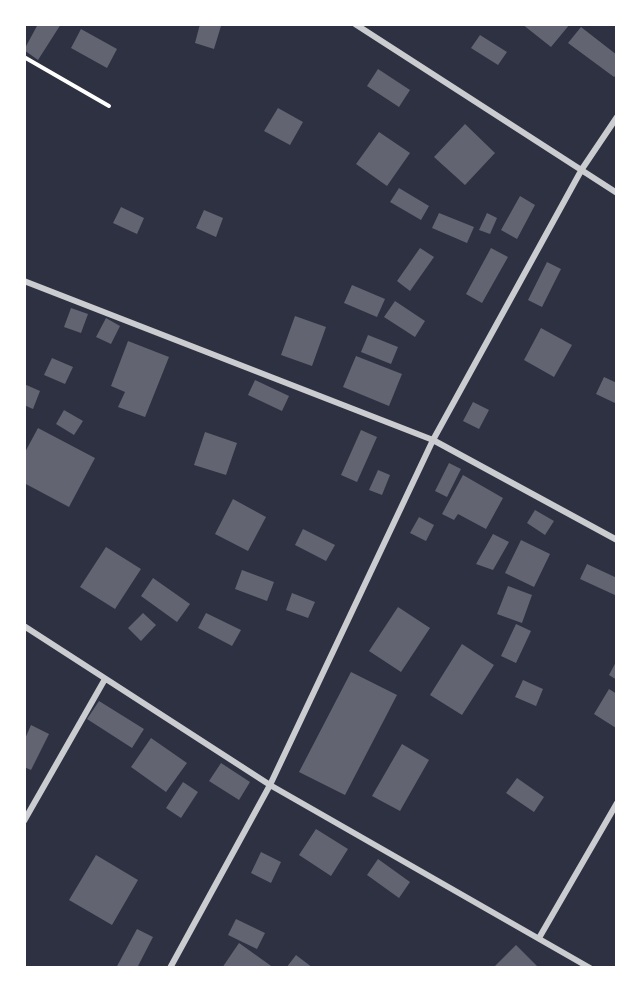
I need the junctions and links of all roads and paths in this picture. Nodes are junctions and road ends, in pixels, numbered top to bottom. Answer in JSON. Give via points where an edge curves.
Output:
{"nodes":[{"id":1,"x":355,"y":24,"type":"edge"},
{"id":2,"x":24,"y":57,"type":"edge"},
{"id":3,"x":109,"y":106,"type":"dead end"},
{"id":4,"x":617,"y":117,"type":"edge"},
{"id":5,"x":582,"y":169,"type":"junction"},
{"id":6,"x":617,"y":193,"type":"edge"},
{"id":7,"x":24,"y":280,"type":"edge"},
{"id":8,"x":433,"y":440,"type":"junction"},
{"id":9,"x":617,"y":540,"type":"edge"},
{"id":10,"x":24,"y":626,"type":"edge"},
{"id":11,"x":105,"y":679,"type":"junction"},
{"id":12,"x":270,"y":785,"type":"junction"},
{"id":13,"x":617,"y":803,"type":"edge"},
{"id":14,"x":24,"y":821,"type":"edge"},
{"id":15,"x":539,"y":938,"type":"junction"},
{"id":16,"x":170,"y":968,"type":"edge"},
{"id":17,"x":590,"y":968,"type":"edge"}],
"edges":[{"from":1,"to":5,"type":"street"},
{"from":2,"to":3,"type":"path"},
{"from":4,"to":5,"type":"street"},
{"from":5,"to":6,"type":"street"},
{"from":5,"to":8,"type":"street"},
{"from":7,"to":8,"type":"street"},
{"from":8,"to":9,"type":"street"},
{"from":8,"to":12,"type":"street"},
{"from":10,"to":11,"type":"street"},
{"from":11,"to":12,"type":"street"},
{"from":11,"to":14,"type":"street"},
{"from":12,"to":15,"type":"street"},
{"from":12,"to":16,"type":"street"},
{"from":13,"to":15,"type":"street"},
{"from":15,"to":17,"type":"street"}]}
